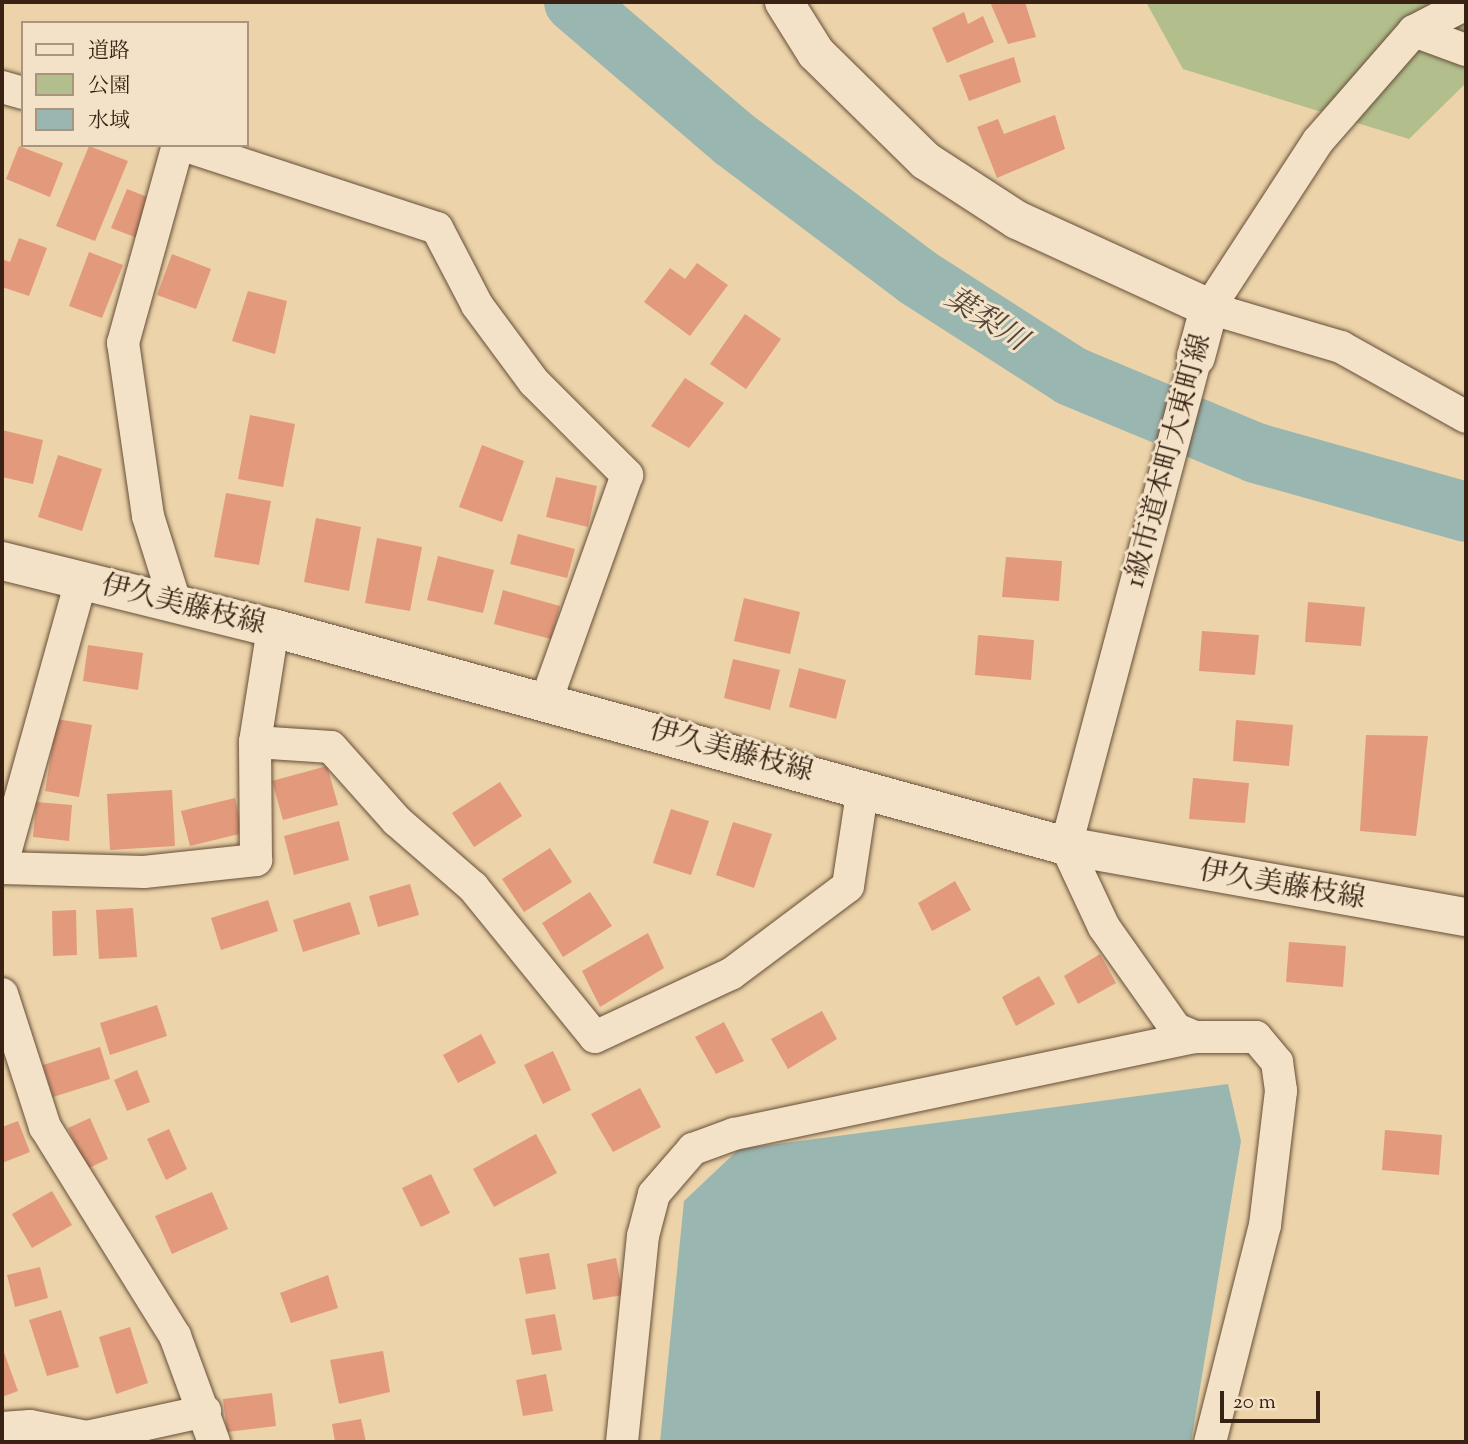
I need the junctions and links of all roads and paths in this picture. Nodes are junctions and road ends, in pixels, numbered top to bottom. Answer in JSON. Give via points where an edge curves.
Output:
{"nodes":[{"id":1,"x":784,"y":2,"type":"edge"},
{"id":2,"x":1466,"y":4,"type":"edge"},
{"id":3,"x":1414,"y":31,"type":"junction"},
{"id":4,"x":1466,"y":50,"type":"edge"},
{"id":5,"x":2,"y":87,"type":"edge"},
{"id":6,"x":21,"y":92,"type":"edge"},
{"id":7,"x":179,"y":147,"type":"edge"},
{"id":8,"x":186,"y":147,"type":"edge"},
{"id":9,"x":1209,"y":308,"type":"junction"},
{"id":10,"x":1196,"y":357,"type":"joint"},
{"id":11,"x":1466,"y":417,"type":"edge"},
{"id":12,"x":2,"y":561,"type":"edge"},
{"id":13,"x":81,"y":581,"type":"junction"},
{"id":14,"x":176,"y":605,"type":"junction"},
{"id":15,"x":273,"y":628,"type":"junction"},
{"id":16,"x":546,"y":702,"type":"junction"},
{"id":17,"x":255,"y":742,"type":"junction"},
{"id":18,"x":863,"y":787,"type":"junction"},
{"id":19,"x":1066,"y":846,"type":"junction"},
{"id":20,"x":2,"y":866,"type":"edge"},
{"id":21,"x":1466,"y":918,"type":"edge"},
{"id":22,"x":2,"y":994,"type":"edge"},
{"id":23,"x":1195,"y":1037,"type":"junction"},
{"id":24,"x":205,"y":1411,"type":"junction"},
{"id":25,"x":2,"y":1428,"type":"edge"},
{"id":26,"x":214,"y":1442,"type":"edge"},
{"id":27,"x":622,"y":1442,"type":"edge"},
{"id":28,"x":1210,"y":1442,"type":"edge"}],
"edges":[{"from":1,"to":9,"type":"main road","name":"1級市道本町大東町線","via":[[816,53],[926,161],[1017,220],[1137,280]]},
{"from":2,"to":3,"type":"street"},
{"from":3,"to":4,"type":"street"},
{"from":3,"to":9,"type":"street","via":[[1318,141]]},
{"from":5,"to":6,"type":"street"},
{"from":7,"to":14,"type":"street","via":[[123,343],[148,516]]},
{"from":8,"to":16,"type":"street","via":[[437,228],[477,305],[534,382],[627,475]]},
{"from":9,"to":10,"type":"main road","name":"1級市道本町大東町線"},
{"from":9,"to":11,"type":"street","via":[[1341,347]]},
{"from":10,"to":19,"type":"street","name":"1級市道本町大東町線"},
{"from":12,"to":13,"type":"main road","name":"伊久美藤枝線"},
{"from":13,"to":14,"type":"main road","name":"伊久美藤枝線"},
{"from":13,"to":20,"type":"street"},
{"from":14,"to":15,"type":"main road","name":"伊久美藤枝線"},
{"from":15,"to":16,"type":"main road","name":"伊久美藤枝線"},
{"from":15,"to":17,"type":"street"},
{"from":16,"to":18,"type":"main road","name":"伊久美藤枝線"},
{"from":17,"to":18,"type":"street","via":[[331,747],[397,821],[473,887],[596,1037],[732,974],[848,886]]},
{"from":17,"to":20,"type":"street","via":[[256,860],[144,872]]},
{"from":18,"to":19,"type":"main road","name":"伊久美藤枝線"},
{"from":19,"to":21,"type":"main road","name":"伊久美藤枝線"},
{"from":19,"to":23,"type":"street","via":[[1104,927],[1177,1029]]},
{"from":22,"to":24,"type":"street","via":[[45,1127],[175,1336]]},
{"from":23,"to":27,"type":"street","via":[[734,1134],[693,1149],[654,1194],[643,1236]]},
{"from":23,"to":28,"type":"street","via":[[1256,1037],[1277,1062],[1281,1091],[1265,1225]]},
{"from":24,"to":25,"type":"street","via":[[87,1437],[30,1426]]},
{"from":24,"to":26,"type":"street"}]}
